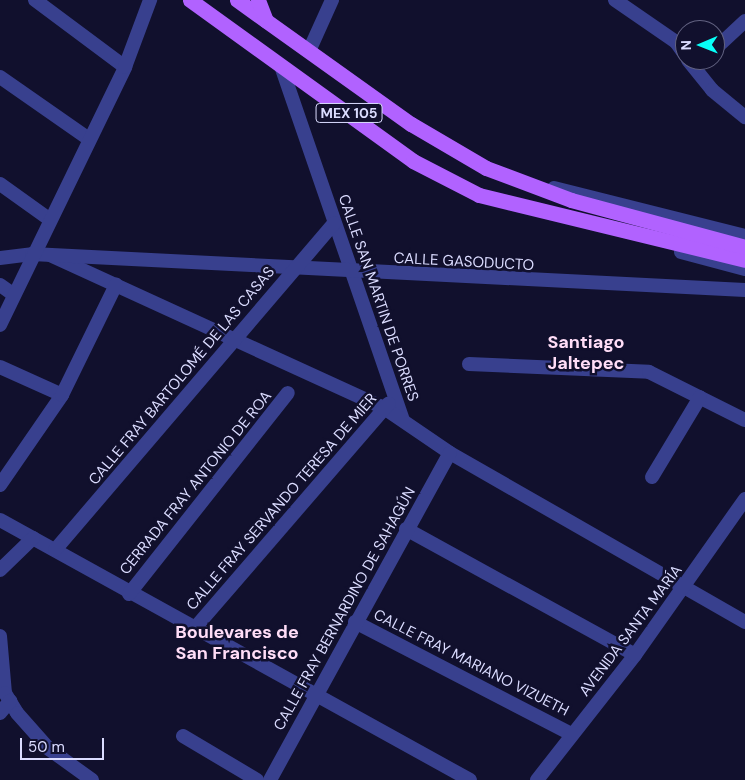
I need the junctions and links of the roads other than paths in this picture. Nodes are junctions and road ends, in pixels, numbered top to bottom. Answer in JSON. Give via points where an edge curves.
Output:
{"nodes":[{"id":1,"x":35,"y":0,"type":"edge"},
{"id":2,"x":150,"y":0,"type":"edge"},
{"id":3,"x":190,"y":0,"type":"edge"},
{"id":4,"x":238,"y":0,"type":"edge"},
{"id":5,"x":258,"y":0,"type":"edge"},
{"id":6,"x":332,"y":0,"type":"edge"},
{"id":7,"x":615,"y":0,"type":"edge"},
{"id":8,"x":745,"y":21,"type":"edge"},
{"id":9,"x":266,"y":22,"type":"junction"},
{"id":10,"x":725,"y":40,"type":"edge"},
{"id":11,"x":675,"y":41,"type":"edge"},
{"id":12,"x":309,"y":51,"type":"junction"},
{"id":13,"x":281,"y":66,"type":"junction"},
{"id":14,"x":124,"y":67,"type":"junction"},
{"id":15,"x":701,"y":70,"type":"edge"},
{"id":16,"x":0,"y":77,"type":"edge"},
{"id":17,"x":745,"y":118,"type":"edge"},
{"id":18,"x":89,"y":139,"type":"junction"},
{"id":19,"x":524,"y":180,"type":"junction"},
{"id":20,"x":0,"y":184,"type":"edge"},
{"id":21,"x":516,"y":208,"type":"junction"},
{"id":22,"x":49,"y":219,"type":"junction"},
{"id":23,"x":616,"y":219,"type":"junction"},
{"id":24,"x":334,"y":223,"type":"junction"},
{"id":25,"x":745,"y":236,"type":"edge"},
{"id":26,"x":745,"y":247,"type":"edge"},
{"id":27,"x":32,"y":254,"type":"junction"},
{"id":28,"x":52,"y":256,"type":"junction"},
{"id":29,"x":0,"y":258,"type":"edge"},
{"id":30,"x":745,"y":260,"type":"edge"},
{"id":31,"x":294,"y":267,"type":"junction"},
{"id":32,"x":745,"y":269,"type":"edge"},
{"id":33,"x":352,"y":272,"type":"junction"},
{"id":34,"x":0,"y":285,"type":"edge"},
{"id":35,"x":116,"y":285,"type":"junction"},
{"id":36,"x":745,"y":290,"type":"edge"},
{"id":37,"x":13,"y":294,"type":"junction"},
{"id":38,"x":0,"y":325,"type":"edge"},
{"id":39,"x":238,"y":338,"type":"junction"},
{"id":40,"x":469,"y":364,"type":"dead end"},
{"id":41,"x":0,"y":367,"type":"edge"},
{"id":42,"x":288,"y":393,"type":"dead end"},
{"id":43,"x":62,"y":395,"type":"junction"},
{"id":44,"x":395,"y":397,"type":"junction"},
{"id":45,"x":700,"y":397,"type":"junction"},
{"id":46,"x":384,"y":408,"type":"junction"},
{"id":47,"x":403,"y":420,"type":"junction"},
{"id":48,"x":745,"y":420,"type":"edge"},
{"id":49,"x":450,"y":453,"type":"junction"},
{"id":50,"x":652,"y":477,"type":"dead end"},
{"id":51,"x":0,"y":485,"type":"edge"},
{"id":52,"x":745,"y":498,"type":"edge"},
{"id":53,"x":0,"y":520,"type":"edge"},
{"id":54,"x":406,"y":529,"type":"junction"},
{"id":55,"x":33,"y":538,"type":"junction"},
{"id":56,"x":55,"y":550,"type":"junction"},
{"id":57,"x":0,"y":570,"type":"edge"},
{"id":58,"x":686,"y":586,"type":"junction"},
{"id":59,"x":128,"y":594,"type":"junction"},
{"id":60,"x":355,"y":622,"type":"junction"},
{"id":61,"x":745,"y":622,"type":"edge"},
{"id":62,"x":194,"y":629,"type":"junction"},
{"id":63,"x":0,"y":636,"type":"edge"},
{"id":64,"x":635,"y":656,"type":"junction"},
{"id":65,"x":5,"y":695,"type":"edge"},
{"id":66,"x":315,"y":698,"type":"junction"},
{"id":67,"x":0,"y":713,"type":"edge"},
{"id":68,"x":571,"y":734,"type":"junction"},
{"id":69,"x":183,"y":736,"type":"dead end"},
{"id":70,"x":92,"y":780,"type":"edge"},
{"id":71,"x":257,"y":780,"type":"edge"},
{"id":72,"x":270,"y":780,"type":"edge"},
{"id":73,"x":470,"y":780,"type":"edge"},
{"id":74,"x":537,"y":780,"type":"edge"}],
"edges":[{"from":1,"to":14,"type":"street"},
{"from":2,"to":14,"type":"street"},
{"from":3,"to":13,"type":"main road","number":"MEX 105"},
{"from":4,"to":9,"type":"main road","number":"MEX 105"},
{"from":5,"to":9,"type":"main road"},
{"from":6,"to":12,"type":"street"},
{"from":7,"to":11,"type":"street"},
{"from":8,"to":10,"type":"street"},
{"from":9,"to":12,"type":"main road","number":"MEX 105"},
{"from":12,"to":19,"type":"main road","number":"MEX 105","via":[[452,150]]},
{"from":13,"to":21,"type":"main road","number":"MEX 105","via":[[413,161],[479,195]]},
{"from":13,"to":24,"type":"street","name":"CALLE SAN MARTIN DE PORRES"},
{"from":14,"to":18,"type":"street"},
{"from":15,"to":17,"type":"street"},
{"from":16,"to":18,"type":"street"},
{"from":18,"to":22,"type":"street"},
{"from":19,"to":23,"type":"main road"},
{"from":19,"to":25,"type":"street","number":"MEX 105"},
{"from":20,"to":22,"type":"street"},
{"from":21,"to":23,"type":"main road"},
{"from":21,"to":32,"type":"street","number":"MEX 105"},
{"from":22,"to":27,"type":"street"},
{"from":23,"to":26,"type":"main road"},
{"from":23,"to":30,"type":"main road"},
{"from":24,"to":31,"type":"street","name":"CALLE FRAY BARTOLOMÉ DE LAS CASAS"},
{"from":24,"to":33,"type":"street","name":"CALLE SAN MARTIN DE PORRES"},
{"from":27,"to":28,"type":"street","name":"CALLE GASODUCTO"},
{"from":27,"to":29,"type":"street","name":"CALLE GASODUCTO"},
{"from":27,"to":37,"type":"street"},
{"from":28,"to":31,"type":"street","name":"CALLE GASODUCTO"},
{"from":28,"to":35,"type":"street"},
{"from":31,"to":33,"type":"street","name":"CALLE GASODUCTO"},
{"from":31,"to":39,"type":"street","name":"CALLE FRAY BARTOLOMÉ DE LAS CASAS"},
{"from":33,"to":36,"type":"street","name":"CALLE GASODUCTO"},
{"from":33,"to":44,"type":"street","name":"CALLE SAN MARTIN DE PORRES"},
{"from":34,"to":37,"type":"street"},
{"from":35,"to":39,"type":"street"},
{"from":35,"to":43,"type":"street"},
{"from":37,"to":38,"type":"street"},
{"from":39,"to":46,"type":"street"},
{"from":39,"to":56,"type":"street","name":"CALLE FRAY BARTOLOMÉ DE LAS CASAS"},
{"from":40,"to":45,"type":"street","via":[[649,372]]},
{"from":41,"to":43,"type":"street"},
{"from":42,"to":59,"type":"street","name":"CERRADA FRAY ANTONIO DE ROA"},
{"from":43,"to":51,"type":"street"},
{"from":44,"to":46,"type":"street","name":"CALLE FRAY SERVANDO TERESA DE MIER"},
{"from":44,"to":47,"type":"street","name":"CALLE SAN MARTIN DE PORRES"},
{"from":45,"to":48,"type":"street"},
{"from":45,"to":50,"type":"street"},
{"from":46,"to":47,"type":"street"},
{"from":46,"to":62,"type":"street","name":"CALLE FRAY SERVANDO TERESA DE MIER"},
{"from":47,"to":49,"type":"street","name":"CALLE SAN MARTIN DE PORRES"},
{"from":49,"to":54,"type":"street","name":"CALLE FRAY BERNARDINO DE SAHAGÚN"},
{"from":49,"to":58,"type":"street","name":"CALLE SAN MARTIN DE PORRES"},
{"from":52,"to":58,"type":"street","name":"AVENIDA SANTA MARÍA"},
{"from":53,"to":55,"type":"street"},
{"from":54,"to":60,"type":"street","name":"CALLE FRAY BERNARDINO DE SAHAGÚN"},
{"from":54,"to":64,"type":"street"},
{"from":55,"to":56,"type":"street"},
{"from":55,"to":57,"type":"street"},
{"from":56,"to":59,"type":"street"},
{"from":58,"to":61,"type":"street","name":"CALLE SAN MARTIN DE PORRES"},
{"from":58,"to":64,"type":"street","name":"AVENIDA SANTA MARÍA"},
{"from":59,"to":62,"type":"street"},
{"from":60,"to":66,"type":"street","name":"CALLE FRAY BERNARDINO DE SAHAGÚN"},
{"from":60,"to":68,"type":"street","name":"CALLE FRAY MARIANO VIZUETH"},
{"from":62,"to":66,"type":"street"},
{"from":63,"to":65,"type":"street"},
{"from":64,"to":68,"type":"street","name":"AVENIDA SANTA MARÍA"},
{"from":65,"to":67,"type":"street"},
{"from":65,"to":70,"type":"street","via":[[49,748]]},
{"from":66,"to":72,"type":"street","name":"CALLE FRAY BERNARDINO DE SAHAGÚN"},
{"from":66,"to":73,"type":"street"},
{"from":68,"to":74,"type":"street","name":"AVENIDA SANTA MARÍA"},
{"from":69,"to":71,"type":"street"}]}
